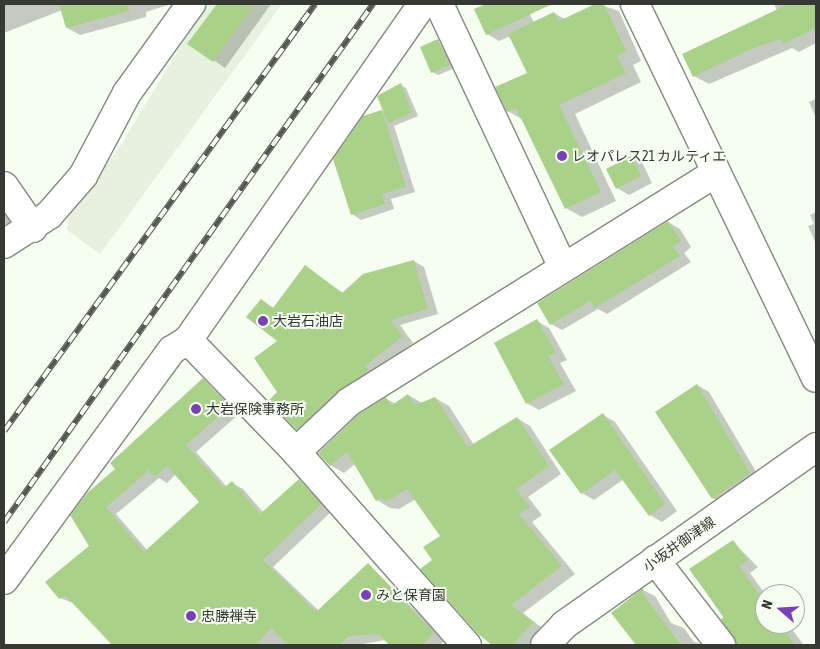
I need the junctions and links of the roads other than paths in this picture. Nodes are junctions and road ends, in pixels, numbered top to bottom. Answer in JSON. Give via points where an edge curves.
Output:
{"nodes":[{"id":1,"x":191,"y":4,"type":"edge"},
{"id":2,"x":422,"y":4,"type":"edge"},
{"id":3,"x":439,"y":4,"type":"edge"},
{"id":4,"x":635,"y":4,"type":"edge"},
{"id":5,"x":715,"y":173,"type":"junction"},
{"id":6,"x":4,"y":186,"type":"edge"},
{"id":7,"x":14,"y":235,"type":"edge"},
{"id":8,"x":562,"y":267,"type":"junction"},
{"id":9,"x":188,"y":340,"type":"junction"},
{"id":10,"x":816,"y":378,"type":"edge"},
{"id":11,"x":816,"y":447,"type":"edge"},
{"id":12,"x":296,"y":452,"type":"junction"},
{"id":13,"x":655,"y":560,"type":"junction"},
{"id":14,"x":4,"y":580,"type":"edge"},
{"id":15,"x":467,"y":645,"type":"edge"},
{"id":16,"x":545,"y":645,"type":"edge"},
{"id":17,"x":721,"y":645,"type":"edge"}],
"edges":[{"from":1,"to":7,"type":"street","via":[[128,93],[84,176]]},
{"from":2,"to":9,"type":"street"},
{"from":3,"to":8,"type":"street"},
{"from":4,"to":5,"type":"street"},
{"from":5,"to":8,"type":"street"},
{"from":5,"to":10,"type":"street"},
{"from":6,"to":7,"type":"street"},
{"from":8,"to":12,"type":"street","via":[[350,402]]},
{"from":9,"to":12,"type":"street"},
{"from":9,"to":14,"type":"street","via":[[172,350]]},
{"from":11,"to":13,"type":"street","name":"小坂井御津線"},
{"from":12,"to":15,"type":"street"},
{"from":13,"to":16,"type":"street","name":"小坂井御津線","via":[[564,625]]},
{"from":13,"to":17,"type":"street"}]}
